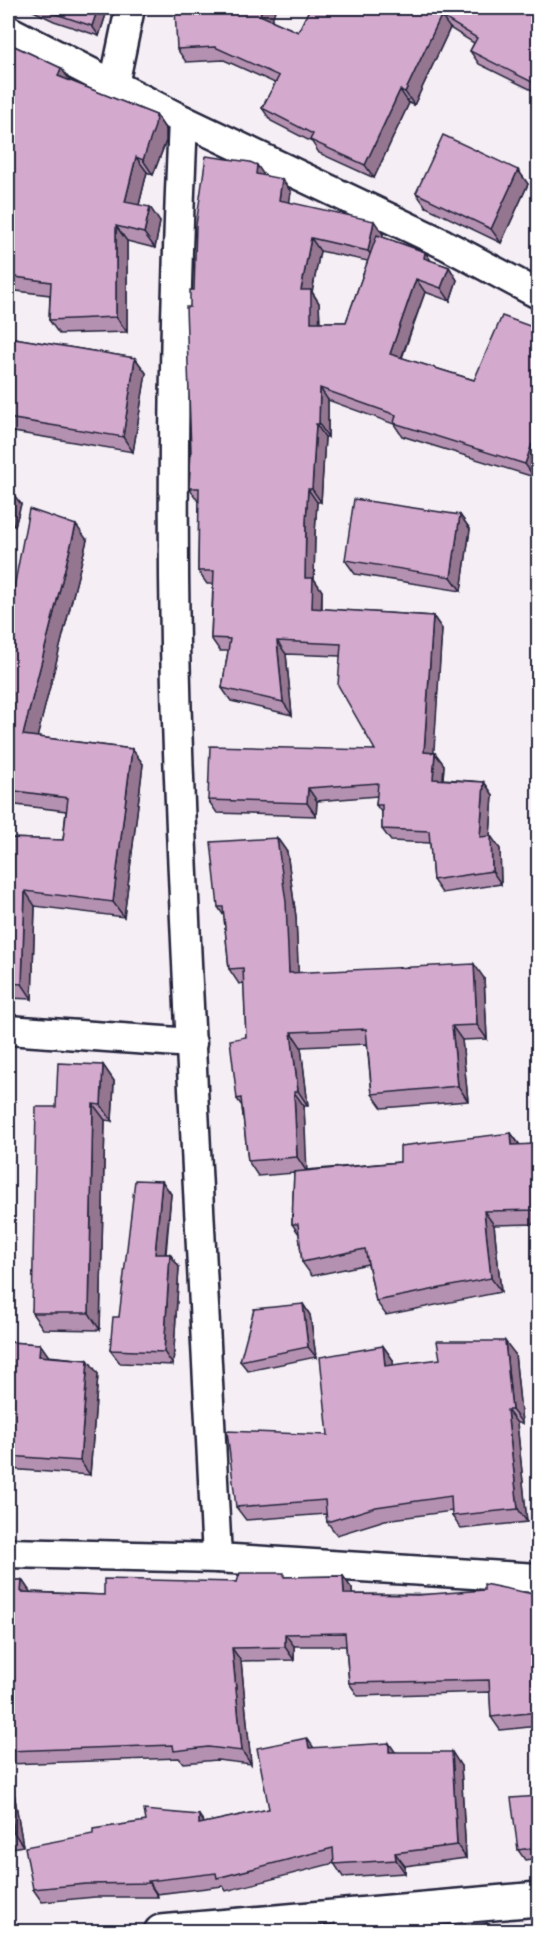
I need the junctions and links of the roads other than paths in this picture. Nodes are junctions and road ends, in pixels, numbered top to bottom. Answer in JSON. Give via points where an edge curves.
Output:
{"nodes":[{"id":1,"x":130,"y":8,"type":"edge"},
{"id":2,"x":8,"y":30,"type":"edge"},
{"id":3,"x":114,"y":85,"type":"junction"},
{"id":4,"x":183,"y":120,"type":"junction"},
{"id":5,"x":538,"y":294,"type":"edge"},
{"id":6,"x":8,"y":1030,"type":"edge"},
{"id":7,"x":192,"y":1042,"type":"junction"},
{"id":8,"x":8,"y":1553,"type":"edge"},
{"id":9,"x":217,"y":1558,"type":"junction"},
{"id":10,"x":538,"y":1578,"type":"edge"},
{"id":11,"x":538,"y":1899,"type":"edge"},
{"id":12,"x":160,"y":1932,"type":"edge"}],
"edges":[{"from":1,"to":3,"type":"street"},
{"from":2,"to":3,"type":"street"},
{"from":3,"to":4,"type":"street"},
{"from":4,"to":5,"type":"street","via":[[444,244]]},
{"from":4,"to":7,"type":"street","via":[[175,401],[176,642]]},
{"from":6,"to":7,"type":"street"},
{"from":7,"to":9,"type":"street"},
{"from":8,"to":9,"type":"street"},
{"from":9,"to":10,"type":"street"},
{"from":11,"to":12,"type":"street"}]}
